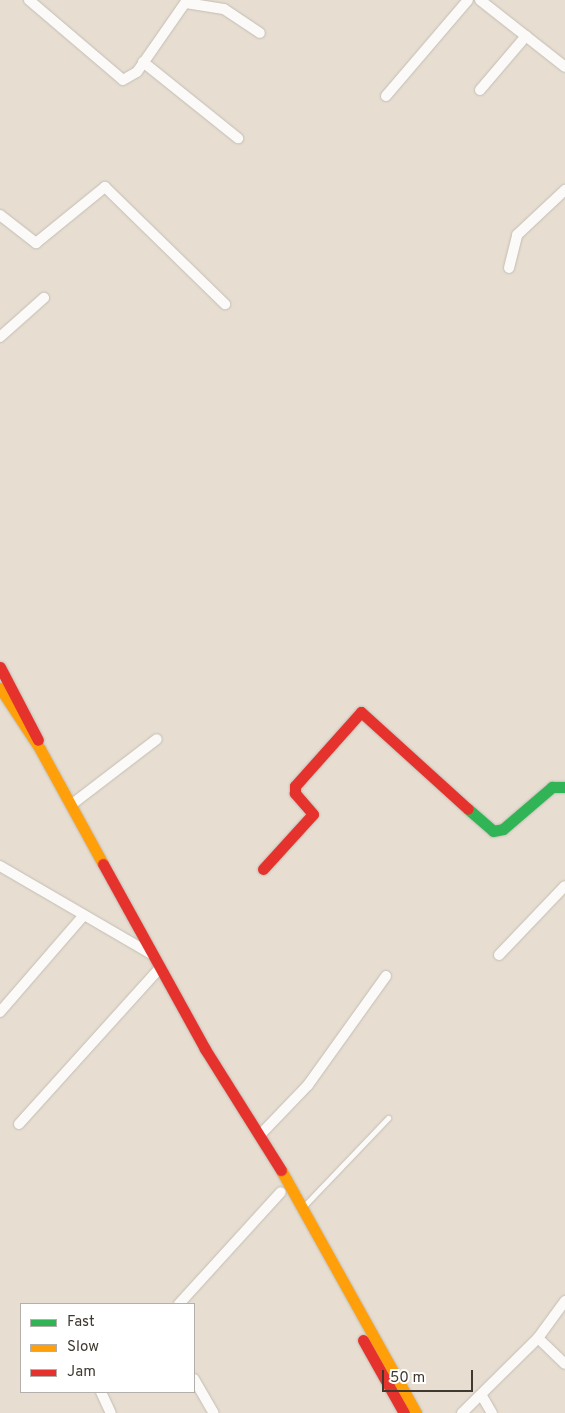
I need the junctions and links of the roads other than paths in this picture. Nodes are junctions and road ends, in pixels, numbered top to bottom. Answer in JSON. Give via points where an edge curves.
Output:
{"nodes":[{"id":1,"x":29,"y":0,"type":"edge"},
{"id":2,"x":468,"y":0,"type":"edge"},
{"id":3,"x":480,"y":0,"type":"edge"},
{"id":4,"x":186,"y":1,"type":"edge"},
{"id":5,"x":260,"y":33,"type":"dead end"},
{"id":6,"x":526,"y":36,"type":"junction"},
{"id":7,"x":143,"y":62,"type":"junction"},
{"id":8,"x":565,"y":67,"type":"edge"},
{"id":9,"x":480,"y":90,"type":"dead end"},
{"id":10,"x":386,"y":96,"type":"dead end"},
{"id":11,"x":238,"y":138,"type":"dead end"},
{"id":12,"x":565,"y":190,"type":"edge"},
{"id":13,"x":0,"y":215,"type":"edge"},
{"id":14,"x":510,"y":268,"type":"dead end"},
{"id":15,"x":44,"y":298,"type":"dead end"},
{"id":16,"x":225,"y":304,"type":"dead end"},
{"id":17,"x":0,"y":337,"type":"edge"},
{"id":18,"x":0,"y":667,"type":"edge"},
{"id":19,"x":0,"y":688,"type":"edge"},
{"id":20,"x":157,"y":739,"type":"dead end"},
{"id":21,"x":40,"y":749,"type":"junction"},
{"id":22,"x":565,"y":787,"type":"edge"},
{"id":23,"x":71,"y":805,"type":"junction"},
{"id":24,"x":0,"y":866,"type":"edge"},
{"id":25,"x":263,"y":869,"type":"dead end"},
{"id":26,"x":565,"y":886,"type":"edge"},
{"id":27,"x":84,"y":915,"type":"junction"},
{"id":28,"x":152,"y":954,"type":"junction"},
{"id":29,"x":499,"y":955,"type":"dead end"},
{"id":30,"x":160,"y":968,"type":"junction"},
{"id":31,"x":386,"y":976,"type":"dead end"},
{"id":32,"x":0,"y":1012,"type":"edge"},
{"id":33,"x":205,"y":1049,"type":"junction"},
{"id":34,"x":388,"y":1118,"type":"dead end"},
{"id":35,"x":19,"y":1124,"type":"dead end"},
{"id":36,"x":260,"y":1135,"type":"junction"},
{"id":37,"x":281,"y":1192,"type":"junction"},
{"id":38,"x":302,"y":1209,"type":"junction"},
{"id":39,"x":565,"y":1301,"type":"edge"},
{"id":40,"x":180,"y":1303,"type":"edge"},
{"id":41,"x":538,"y":1338,"type":"junction"},
{"id":42,"x":565,"y":1364,"type":"edge"},
{"id":43,"x":195,"y":1381,"type":"edge"},
{"id":44,"x":101,"y":1393,"type":"edge"},
{"id":45,"x":482,"y":1396,"type":"junction"},
{"id":46,"x":111,"y":1413,"type":"edge"},
{"id":47,"x":214,"y":1413,"type":"edge"},
{"id":48,"x":404,"y":1413,"type":"edge"},
{"id":49,"x":416,"y":1413,"type":"edge"},
{"id":50,"x":462,"y":1413,"type":"edge"},
{"id":51,"x":492,"y":1413,"type":"edge"}],
"edges":[{"from":1,"to":7,"type":"street","via":[[118,79],[133,76]]},
{"from":2,"to":10,"type":"street"},
{"from":3,"to":6,"type":"street"},
{"from":4,"to":5,"type":"street","via":[[224,9]]},
{"from":4,"to":7,"type":"street"},
{"from":6,"to":8,"type":"street"},
{"from":6,"to":9,"type":"street"},
{"from":7,"to":11,"type":"street"},
{"from":12,"to":14,"type":"street","via":[[518,234]]},
{"from":13,"to":16,"type":"street","via":[[36,243],[105,187]]},
{"from":15,"to":17,"type":"street"},
{"from":18,"to":21,"type":"street","via":[[31,720]]},
{"from":19,"to":21,"type":"street"},
{"from":20,"to":23,"type":"street"},
{"from":21,"to":23,"type":"street"},
{"from":22,"to":25,"type":"street","via":[[552,787],[503,829],[493,831],[361,712],[295,786],[295,793],[313,814]]},
{"from":23,"to":28,"type":"street"},
{"from":24,"to":27,"type":"street"},
{"from":26,"to":29,"type":"street"},
{"from":27,"to":28,"type":"street"},
{"from":27,"to":32,"type":"street"},
{"from":28,"to":30,"type":"street"},
{"from":30,"to":33,"type":"street"},
{"from":30,"to":35,"type":"street"},
{"from":31,"to":36,"type":"street","via":[[308,1084]]},
{"from":33,"to":36,"type":"street"},
{"from":33,"to":37,"type":"street","via":[[217,1081]]},
{"from":34,"to":38,"type":"lane"},
{"from":36,"to":38,"type":"street"},
{"from":37,"to":40,"type":"street"},
{"from":37,"to":48,"type":"street"},
{"from":38,"to":49,"type":"street"},
{"from":39,"to":41,"type":"street"},
{"from":41,"to":42,"type":"street"},
{"from":41,"to":45,"type":"street"},
{"from":43,"to":47,"type":"street"},
{"from":44,"to":46,"type":"street"},
{"from":45,"to":50,"type":"street"},
{"from":45,"to":51,"type":"street"}]}
